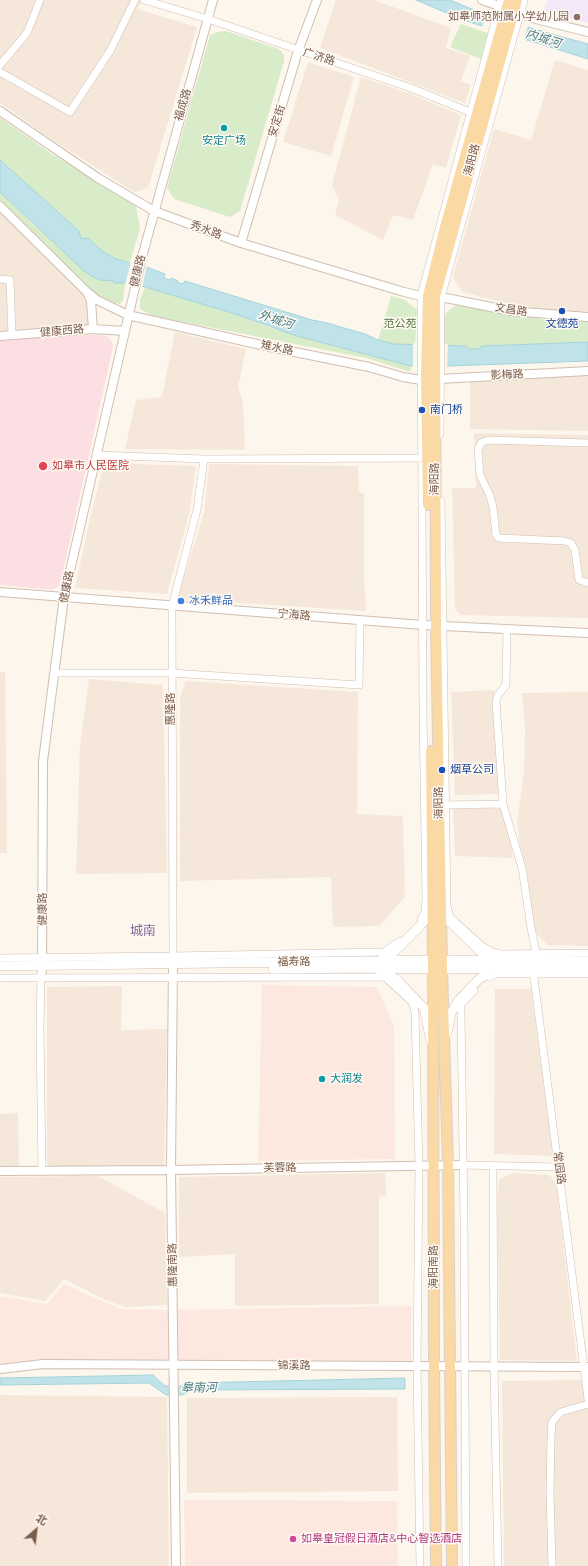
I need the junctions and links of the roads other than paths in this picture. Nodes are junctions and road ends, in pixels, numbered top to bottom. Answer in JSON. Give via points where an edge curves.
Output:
{"nodes":[{"id":1,"x":40,"y":0,"type":"edge"},
{"id":2,"x":135,"y":0,"type":"edge"},
{"id":3,"x":144,"y":0,"type":"edge"},
{"id":4,"x":213,"y":0,"type":"edge"},
{"id":5,"x":317,"y":0,"type":"edge"},
{"id":6,"x":482,"y":0,"type":"edge"},
{"id":7,"x":517,"y":0,"type":"edge"},
{"id":8,"x":524,"y":0,"type":"edge"},
{"id":9,"x":508,"y":12,"type":"edge"},
{"id":10,"x":208,"y":19,"type":"junction"},
{"id":11,"x":588,"y":32,"type":"edge"},
{"id":12,"x":502,"y":38,"type":"junction"},
{"id":13,"x":298,"y":51,"type":"junction"},
{"id":14,"x":0,"y":65,"type":"edge"},
{"id":15,"x":0,"y":72,"type":"edge"},
{"id":16,"x":0,"y":111,"type":"edge"},
{"id":17,"x":480,"y":118,"type":"junction"},
{"id":18,"x":1,"y":207,"type":"edge"},
{"id":19,"x":154,"y":211,"type":"junction"},
{"id":20,"x":241,"y":243,"type":"junction"},
{"id":21,"x":0,"y":278,"type":"edge"},
{"id":22,"x":87,"y":292,"type":"junction"},
{"id":23,"x":431,"y":296,"type":"junction"},
{"id":24,"x":128,"y":315,"type":"junction"},
{"id":25,"x":588,"y":317,"type":"edge"},
{"id":26,"x":93,"y":329,"type":"junction"},
{"id":27,"x":125,"y":331,"type":"junction"},
{"id":28,"x":12,"y":335,"type":"junction"},
{"id":29,"x":0,"y":336,"type":"edge"},
{"id":30,"x":431,"y":339,"type":"junction"},
{"id":31,"x":588,"y":371,"type":"edge"},
{"id":32,"x":430,"y":377,"type":"junction"},
{"id":33,"x":588,"y":443,"type":"edge"},
{"id":34,"x":96,"y":455,"type":"junction"},
{"id":35,"x":431,"y":458,"type":"junction"},
{"id":36,"x":204,"y":459,"type":"junction"},
{"id":37,"x":588,"y":584,"type":"edge"},
{"id":38,"x":0,"y":592,"type":"edge"},
{"id":39,"x":64,"y":597,"type":"junction"},
{"id":40,"x":172,"y":606,"type":"junction"},
{"id":41,"x":360,"y":621,"type":"junction"},
{"id":42,"x":433,"y":626,"type":"junction"},
{"id":43,"x":507,"y":629,"type":"junction"},
{"id":44,"x":588,"y":633,"type":"edge"},
{"id":45,"x":54,"y":673,"type":"junction"},
{"id":46,"x":171,"y":673,"type":"junction"},
{"id":47,"x":503,"y":804,"type":"junction"},
{"id":48,"x":444,"y":805,"type":"junction"},
{"id":49,"x":437,"y":906,"type":"junction"},
{"id":50,"x":588,"y":953,"type":"edge"},
{"id":51,"x":0,"y":958,"type":"edge"},
{"id":52,"x":379,"y":961,"type":"junction"},
{"id":53,"x":588,"y":961,"type":"edge"},
{"id":54,"x":438,"y":964,"type":"junction"},
{"id":55,"x":535,"y":964,"type":"junction"},
{"id":56,"x":495,"y":965,"type":"junction"},
{"id":57,"x":0,"y":966,"type":"edge"},
{"id":58,"x":173,"y":967,"type":"junction"},
{"id":59,"x":588,"y":967,"type":"edge"},
{"id":60,"x":42,"y":968,"type":"junction"},
{"id":61,"x":372,"y":968,"type":"junction"},
{"id":62,"x":0,"y":972,"type":"edge"},
{"id":63,"x":588,"y":974,"type":"edge"},
{"id":64,"x":0,"y":978,"type":"edge"},
{"id":65,"x":444,"y":1048,"type":"junction"},
{"id":66,"x":433,"y":1051,"type":"junction"},
{"id":67,"x":463,"y":1165,"type":"junction"},
{"id":68,"x":419,"y":1166,"type":"junction"},
{"id":69,"x":434,"y":1166,"type":"junction"},
{"id":70,"x":448,"y":1166,"type":"junction"},
{"id":71,"x":493,"y":1166,"type":"junction"},
{"id":72,"x":559,"y":1167,"type":"junction"},
{"id":73,"x":172,"y":1170,"type":"junction"},
{"id":74,"x":0,"y":1171,"type":"edge"},
{"id":75,"x":42,"y":1171,"type":"junction"},
{"id":76,"x":174,"y":1366,"type":"junction"},
{"id":77,"x":417,"y":1367,"type":"junction"},
{"id":78,"x":434,"y":1367,"type":"junction"},
{"id":79,"x":449,"y":1367,"type":"junction"},
{"id":80,"x":464,"y":1367,"type":"junction"},
{"id":81,"x":494,"y":1367,"type":"junction"},
{"id":82,"x":586,"y":1367,"type":"edge"},
{"id":83,"x":0,"y":1369,"type":"edge"},
{"id":84,"x":588,"y":1399,"type":"edge"},
{"id":85,"x":588,"y":1404,"type":"edge"},
{"id":86,"x":176,"y":1566,"type":"edge"},
{"id":87,"x":420,"y":1566,"type":"edge"},
{"id":88,"x":436,"y":1566,"type":"edge"},
{"id":89,"x":452,"y":1566,"type":"edge"},
{"id":90,"x":466,"y":1566,"type":"edge"},
{"id":91,"x":498,"y":1566,"type":"edge"},
{"id":92,"x":552,"y":1566,"type":"edge"}],
"edges":[{"from":1,"to":14,"type":"street","via":[[27,33]]},
{"from":2,"to":15,"type":"street","via":[[110,51],[70,112]]},
{"from":3,"to":10,"type":"street","name":"广济路"},
{"from":4,"to":10,"type":"street","name":"福成路"},
{"from":5,"to":13,"type":"street","name":"安定街"},
{"from":6,"to":9,"type":"street"},
{"from":7,"to":9,"type":"main road","name":"海阳路"},
{"from":8,"to":9,"type":"street"},
{"from":9,"to":11,"type":"street"},
{"from":9,"to":12,"type":"main road","name":"海阳路"},
{"from":9,"to":12,"type":"street"},
{"from":10,"to":13,"type":"street","name":"广济路"},
{"from":10,"to":19,"type":"street","name":"福成路"},
{"from":12,"to":17,"type":"main road","name":"海阳路"},
{"from":12,"to":17,"type":"street"},
{"from":13,"to":17,"type":"street","name":"广济路","via":[[411,88]]},
{"from":13,"to":20,"type":"street","name":"安定街"},
{"from":16,"to":19,"type":"street","name":"秀水路","via":[[86,170]]},
{"from":17,"to":23,"type":"main road","name":"海阳路"},
{"from":17,"to":23,"type":"street"},
{"from":18,"to":22,"type":"street"},
{"from":19,"to":20,"type":"street","name":"秀水路"},
{"from":19,"to":24,"type":"street","name":"健康路"},
{"from":20,"to":23,"type":"street","name":"秀水路","via":[[370,283]]},
{"from":21,"to":28,"type":"street","via":[[10,280]]},
{"from":22,"to":24,"type":"street","name":"雉水路","via":[[97,300]]},
{"from":22,"to":26,"type":"street","via":[[91,301]]},
{"from":23,"to":25,"type":"street","name":"文昌路","via":[[511,311]]},
{"from":23,"to":30,"type":"main road","name":"海阳路"},
{"from":23,"to":30,"type":"street"},
{"from":24,"to":27,"type":"street","name":"健康路"},
{"from":24,"to":32,"type":"street","name":"雉水路","via":[[369,367],[403,377]]},
{"from":26,"to":27,"type":"street","name":"健康西路"},
{"from":26,"to":28,"type":"street","name":"健康西路"},
{"from":27,"to":34,"type":"street","name":"健康路"},
{"from":28,"to":29,"type":"street","name":"健康西路"},
{"from":30,"to":32,"type":"main road","name":"海阳路"},
{"from":31,"to":32,"type":"street","name":"影梅路"},
{"from":32,"to":35,"type":"main road","name":"海阳路"},
{"from":33,"to":37,"type":"street","via":[[488,440],[481,443],[478,450],[480,475],[493,507],[496,535],[500,538],[571,543],[575,550],[579,580]]},
{"from":34,"to":36,"type":"street"},
{"from":34,"to":39,"type":"street","name":"健康路"},
{"from":35,"to":36,"type":"street"},
{"from":35,"to":42,"type":"main road","name":"海阳路"},
{"from":36,"to":40,"type":"street","name":"惠隆路","via":[[197,510]]},
{"from":38,"to":39,"type":"street","name":"宁海路"},
{"from":39,"to":40,"type":"street","name":"宁海路"},
{"from":39,"to":45,"type":"street","name":"健康路"},
{"from":40,"to":41,"type":"street","name":"宁海路"},
{"from":40,"to":46,"type":"street","name":"惠隆路"},
{"from":41,"to":42,"type":"street","name":"宁海路"},
{"from":41,"to":46,"type":"street","via":[[359,685]]},
{"from":42,"to":43,"type":"street","name":"宁海路"},
{"from":42,"to":48,"type":"street"},
{"from":42,"to":49,"type":"main road","name":"海阳路"},
{"from":42,"to":58,"type":"street","via":[[426,899],[425,912],[420,921],[384,952]]},
{"from":43,"to":44,"type":"street","name":"宁海路"},
{"from":43,"to":47,"type":"street","name":"常园路","via":[[506,685],[496,701]]},
{"from":45,"to":46,"type":"street"},
{"from":45,"to":60,"type":"street","name":"健康路","via":[[43,761]]},
{"from":46,"to":58,"type":"street","name":"惠隆路"},
{"from":47,"to":48,"type":"street"},
{"from":47,"to":55,"type":"street","name":"常园路","via":[[522,868]]},
{"from":48,"to":55,"type":"street","via":[[447,906],[450,917],[492,952]]},
{"from":49,"to":52,"type":"main road","via":[[392,954]]},
{"from":49,"to":54,"type":"main road","name":"海阳路"},
{"from":49,"to":56,"type":"main road"},
{"from":50,"to":55,"type":"street"},
{"from":51,"to":60,"type":"street"},
{"from":52,"to":54,"type":"main road","name":"福寿路"},
{"from":52,"to":58,"type":"main road","name":"福寿路"},
{"from":53,"to":55,"type":"main road","name":"福寿路"},
{"from":54,"to":56,"type":"main road","name":"福寿路"},
{"from":54,"to":61,"type":"main road","name":"福寿路"},
{"from":54,"to":65,"type":"main road","name":"海阳南路"},
{"from":54,"to":66,"type":"main road","name":"海阳南路"},
{"from":55,"to":56,"type":"main road","name":"福寿路"},
{"from":55,"to":59,"type":"main road","name":"福寿路"},
{"from":55,"to":63,"type":"street"},
{"from":55,"to":67,"type":"street","via":[[494,974],[484,980],[461,1004]]},
{"from":55,"to":72,"type":"street","name":"常园路"},
{"from":56,"to":65,"type":"main road","via":[[459,1000],[450,1013]]},
{"from":57,"to":60,"type":"main road","name":"福寿路"},
{"from":58,"to":60,"type":"main road","name":"福寿路"},
{"from":58,"to":60,"type":"street"},
{"from":58,"to":61,"type":"main road","name":"福寿路"},
{"from":58,"to":68,"type":"street","via":[[385,977],[413,1004],[415,1013]]},
{"from":58,"to":73,"type":"street","name":"惠隆南路"},
{"from":60,"to":62,"type":"main road","name":"福寿路"},
{"from":60,"to":64,"type":"street"},
{"from":60,"to":75,"type":"street"},
{"from":61,"to":66,"type":"main road","via":[[387,973],[398,981],[424,1008]]},
{"from":65,"to":70,"type":"main road","name":"海阳南路"},
{"from":66,"to":69,"type":"main road","name":"海阳南路"},
{"from":67,"to":70,"type":"street","name":"芙蓉路"},
{"from":67,"to":71,"type":"street","name":"芙蓉路"},
{"from":67,"to":80,"type":"street"},
{"from":68,"to":69,"type":"street","name":"芙蓉路"},
{"from":68,"to":73,"type":"street","name":"芙蓉路"},
{"from":68,"to":77,"type":"street"},
{"from":69,"to":70,"type":"street","name":"芙蓉路"},
{"from":69,"to":78,"type":"main road","name":"海阳南路"},
{"from":70,"to":79,"type":"main road","name":"海阳南路"},
{"from":71,"to":72,"type":"street","name":"芙蓉路"},
{"from":71,"to":81,"type":"street"},
{"from":72,"to":82,"type":"street","name":"常园路"},
{"from":73,"to":75,"type":"street","name":"芙蓉路"},
{"from":73,"to":76,"type":"street","name":"惠隆南路"},
{"from":74,"to":75,"type":"street","name":"芙蓉路"},
{"from":76,"to":77,"type":"street","name":"锦溪路"},
{"from":76,"to":83,"type":"street","name":"锦溪路","via":[[43,1364]]},
{"from":76,"to":86,"type":"street","name":"惠隆南路"},
{"from":77,"to":78,"type":"street","name":"锦溪路"},
{"from":77,"to":87,"type":"street"},
{"from":78,"to":79,"type":"street","name":"锦溪路"},
{"from":78,"to":88,"type":"main road","name":"海阳南路"},
{"from":79,"to":80,"type":"street","name":"锦溪路"},
{"from":79,"to":89,"type":"main road","name":"海阳南路"},
{"from":80,"to":81,"type":"street","name":"锦溪路"},
{"from":80,"to":90,"type":"street"},
{"from":81,"to":82,"type":"street","name":"锦溪路"},
{"from":81,"to":91,"type":"street"},
{"from":82,"to":84,"type":"street","name":"常园路"},
{"from":85,"to":92,"type":"street","via":[[561,1412],[552,1422]]}]}
